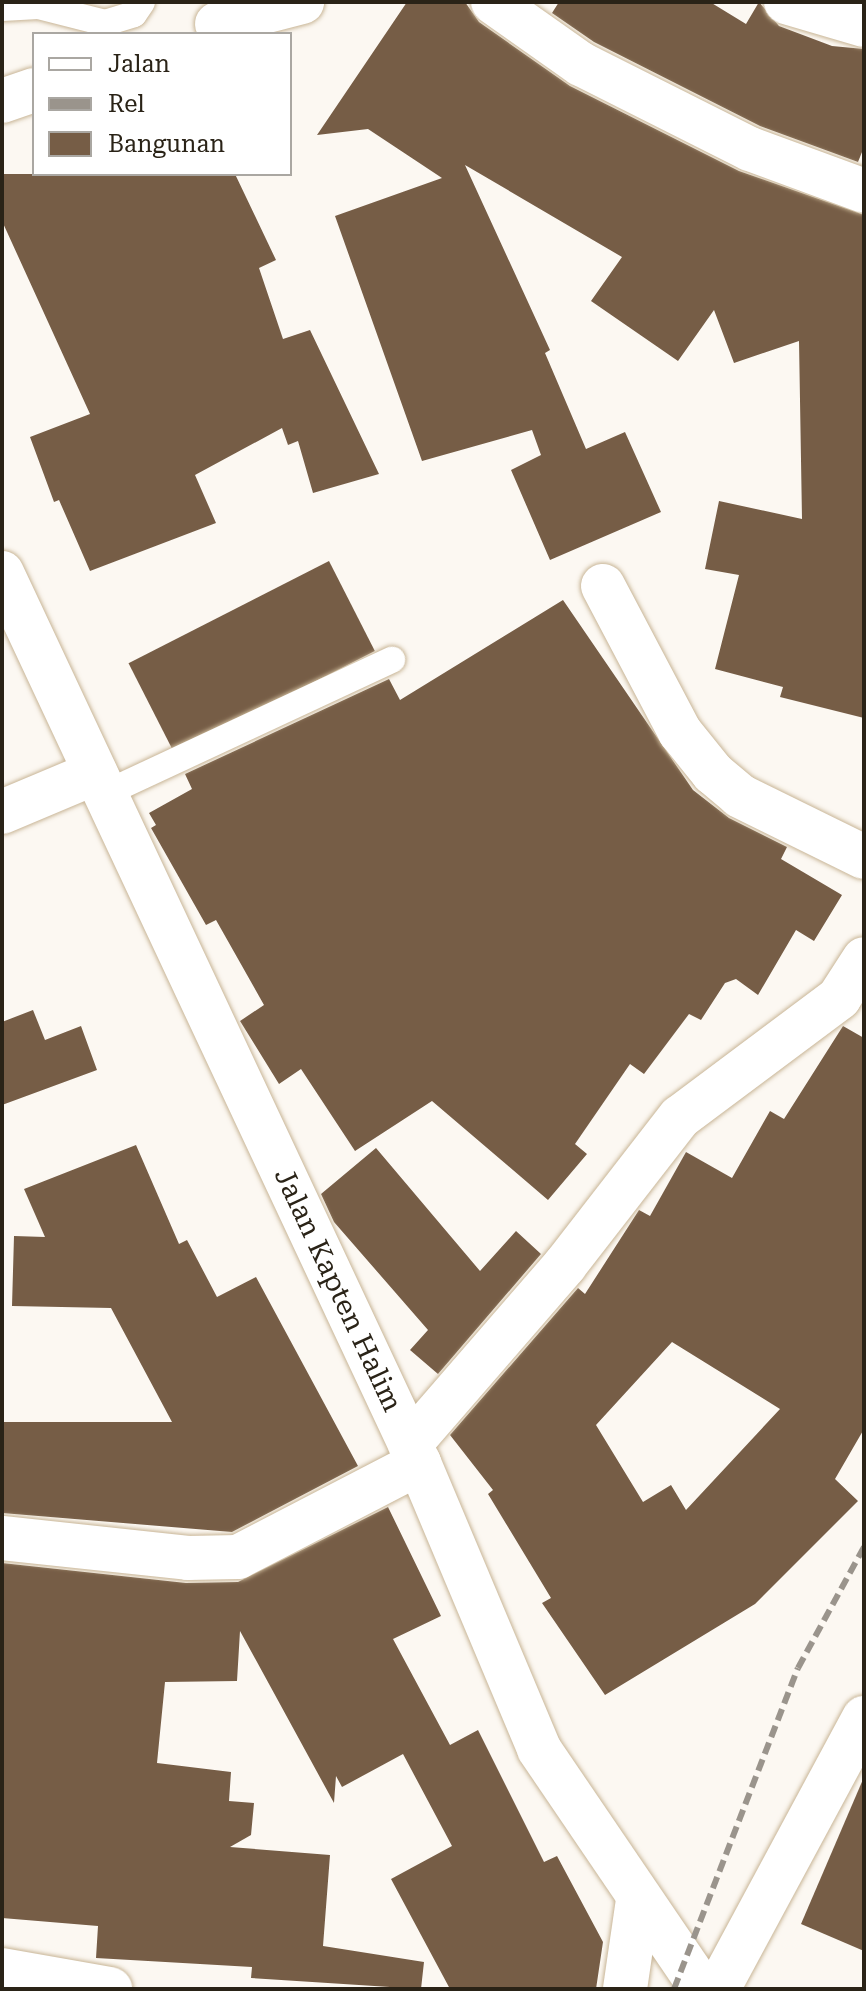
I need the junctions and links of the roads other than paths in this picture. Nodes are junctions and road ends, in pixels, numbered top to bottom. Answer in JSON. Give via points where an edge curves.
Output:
{"nodes":[{"id":1,"x":142,"y":2,"type":"edge"},
{"id":2,"x":302,"y":2,"type":"edge"},
{"id":3,"x":493,"y":2,"type":"edge"},
{"id":4,"x":786,"y":2,"type":"edge"},
{"id":5,"x":34,"y":4,"type":"edge"},
{"id":6,"x":2,"y":8,"type":"edge"},
{"id":7,"x":212,"y":20,"type":"edge"},
{"id":8,"x":864,"y":25,"type":"edge"},
{"id":9,"x":32,"y":91,"type":"edge"},
{"id":10,"x":2,"y":101,"type":"edge"},
{"id":11,"x":864,"y":191,"type":"edge"},
{"id":12,"x":2,"y":573,"type":"edge"},
{"id":13,"x":603,"y":586,"type":"dead end"},
{"id":14,"x":392,"y":660,"type":"dead end"},
{"id":15,"x":99,"y":783,"type":"junction"},
{"id":16,"x":2,"y":812,"type":"edge"},
{"id":17,"x":864,"y":857,"type":"edge"},
{"id":18,"x":864,"y":959,"type":"edge"},
{"id":19,"x":415,"y":1454,"type":"junction"},
{"id":20,"x":2,"y":1538,"type":"edge"},
{"id":21,"x":864,"y":1718,"type":"edge"},
{"id":22,"x":638,"y":1900,"type":"junction"},
{"id":23,"x":2,"y":1970,"type":"edge"},
{"id":24,"x":110,"y":1989,"type":"edge"},
{"id":25,"x":625,"y":1989,"type":"edge"},
{"id":26,"x":702,"y":1989,"type":"edge"},
{"id":27,"x":718,"y":1989,"type":"edge"}],
"edges":[{"from":1,"to":5,"type":"lane","via":[[134,14],[105,23]]},
{"from":2,"to":7,"type":"street"},
{"from":3,"to":11,"type":"street","via":[[595,72],[750,149]]},
{"from":4,"to":8,"type":"street"},
{"from":5,"to":6,"type":"lane"},
{"from":9,"to":10,"type":"street"},
{"from":12,"to":15,"type":"street","name":"Jalan Kapten Halim"},
{"from":13,"to":17,"type":"street","via":[[680,732],[713,773],[740,796]]},
{"from":14,"to":15,"type":"lane"},
{"from":15,"to":16,"type":"street"},
{"from":15,"to":19,"type":"street","name":"Jalan Kapten Halim"},
{"from":18,"to":19,"type":"street","via":[[839,998],[680,1117]]},
{"from":19,"to":20,"type":"street","via":[[238,1557],[188,1558]]},
{"from":19,"to":22,"type":"street","name":"Jalan Kapten Halim","via":[[539,1749]]},
{"from":21,"to":27,"type":"street"},
{"from":22,"to":25,"type":"street"},
{"from":22,"to":26,"type":"street","name":"Jalan Kapten Halim"},
{"from":23,"to":24,"type":"street"}]}
